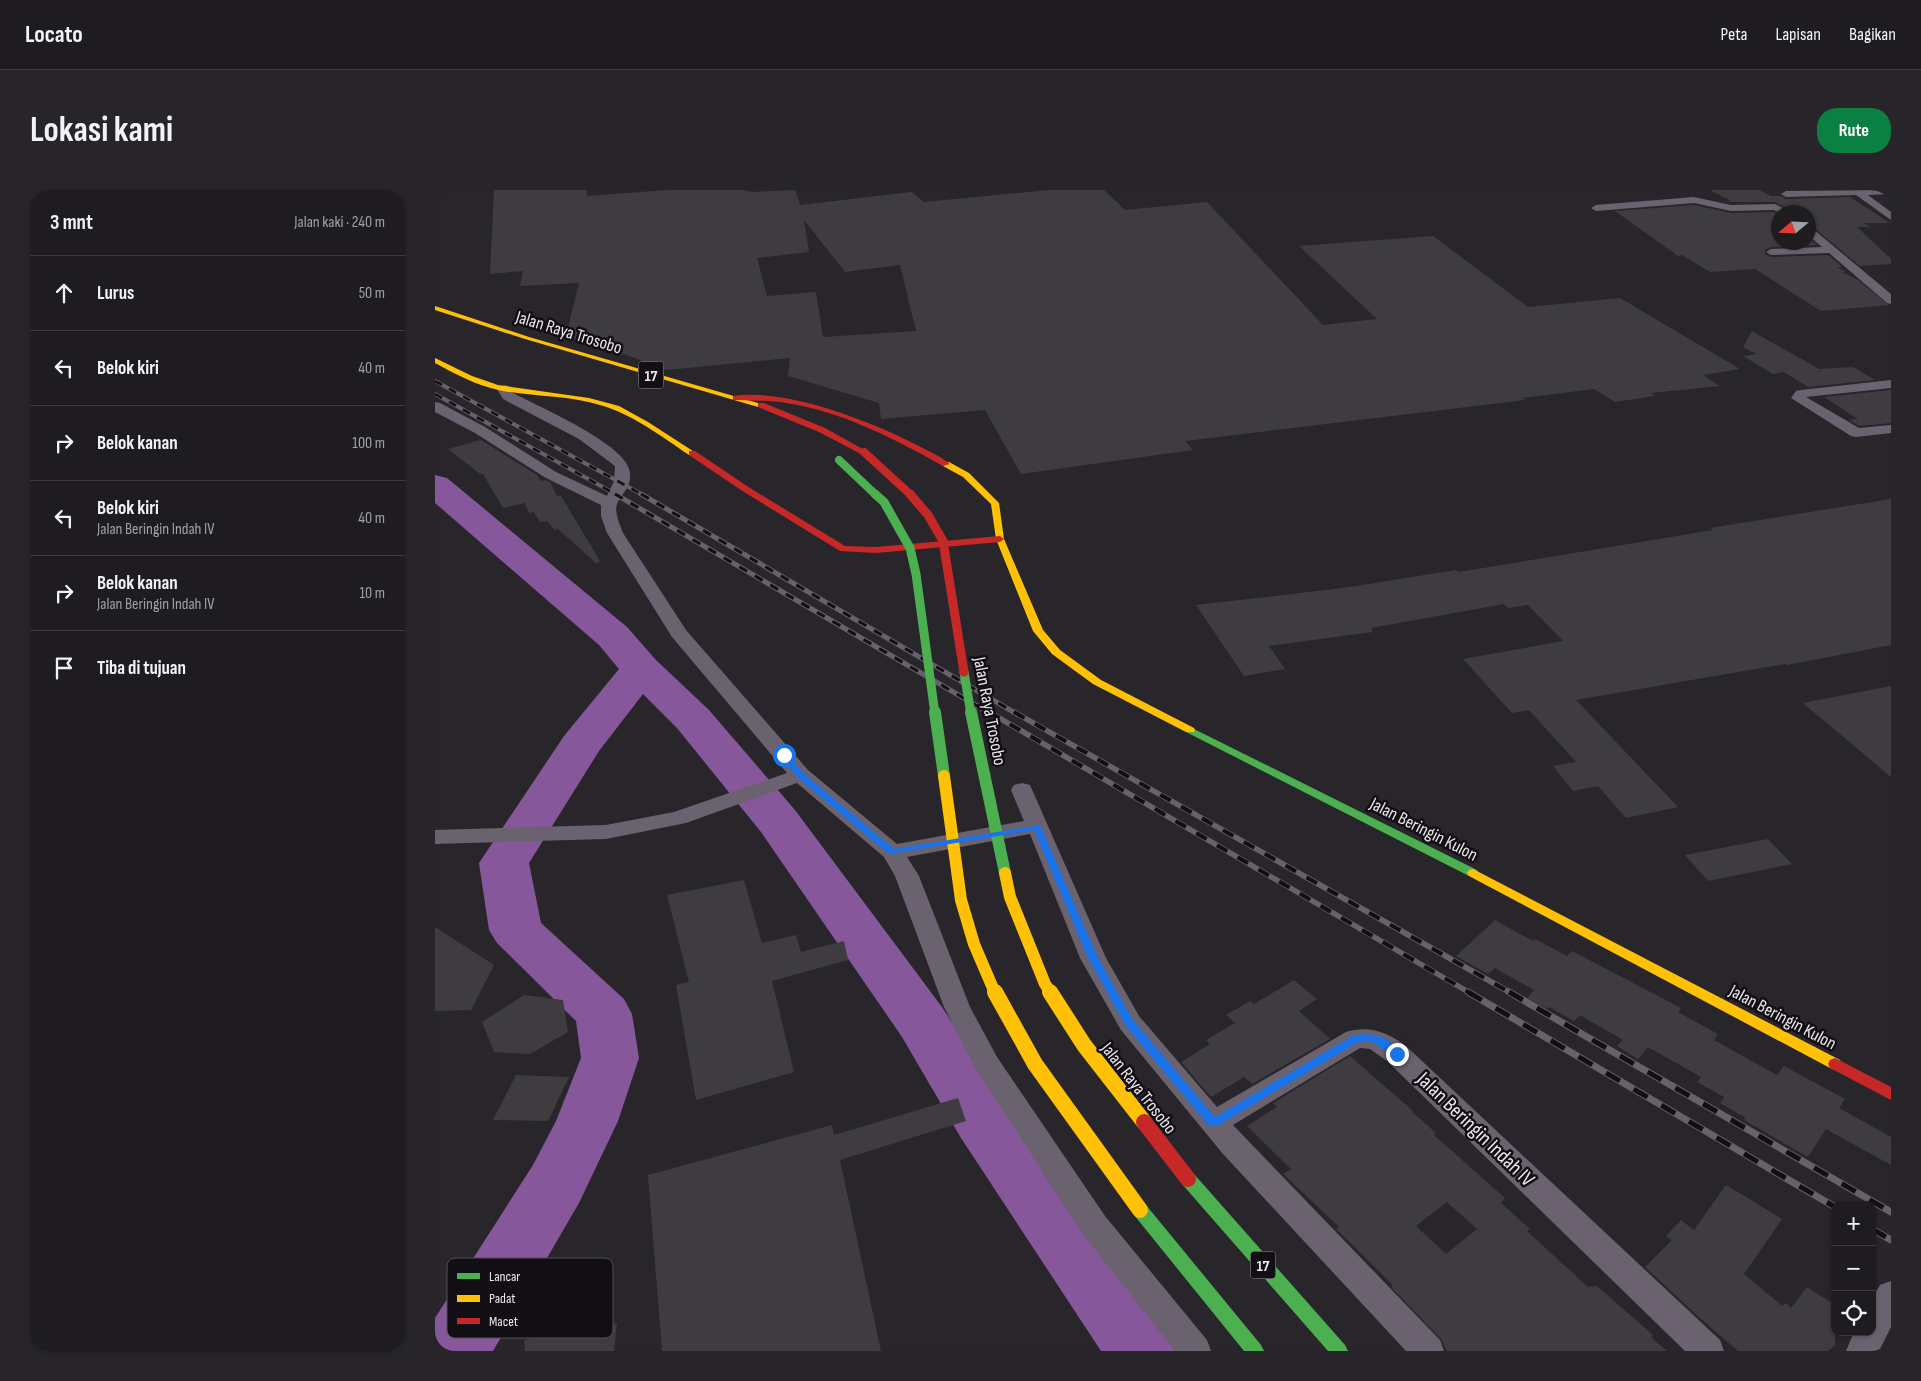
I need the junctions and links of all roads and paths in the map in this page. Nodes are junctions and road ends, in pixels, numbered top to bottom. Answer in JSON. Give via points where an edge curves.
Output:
{"nodes":[{"id":1,"x":1857,"y":191,"type":"edge"},
{"id":2,"x":1891,"y":191,"type":"edge"},
{"id":3,"x":1786,"y":194,"type":"dead end"},
{"id":4,"x":1771,"y":207,"type":"edge"},
{"id":5,"x":1596,"y":208,"type":"dead end"},
{"id":6,"x":1891,"y":217,"type":"edge"},
{"id":7,"x":1816,"y":237,"type":"edge"},
{"id":8,"x":1831,"y":250,"type":"junction"},
{"id":9,"x":1771,"y":252,"type":"dead end"},
{"id":10,"x":1891,"y":300,"type":"edge"},
{"id":11,"x":435,"y":308,"type":"edge"},
{"id":12,"x":435,"y":319,"type":"edge"},
{"id":13,"x":463,"y":330,"type":"dead end"},
{"id":14,"x":435,"y":360,"type":"edge"},
{"id":15,"x":1891,"y":384,"type":"edge"},
{"id":16,"x":504,"y":389,"type":"junction"},
{"id":17,"x":737,"y":398,"type":"junction"},
{"id":18,"x":435,"y":406,"type":"edge"},
{"id":19,"x":1891,"y":429,"type":"edge"},
{"id":20,"x":834,"y":457,"type":"dead end"},
{"id":21,"x":609,"y":503,"type":"junction"},
{"id":22,"x":1000,"y":539,"type":"junction"},
{"id":23,"x":800,"y":775,"type":"junction"},
{"id":24,"x":1022,"y":790,"type":"dead end"},
{"id":25,"x":1037,"y":826,"type":"junction"},
{"id":26,"x":435,"y":837,"type":"edge"},
{"id":27,"x":893,"y":852,"type":"junction"},
{"id":28,"x":1891,"y":1094,"type":"edge"},
{"id":29,"x":1213,"y":1123,"type":"junction"},
{"id":30,"x":1891,"y":1295,"type":"edge"},
{"id":31,"x":1876,"y":1323,"type":"edge"},
{"id":32,"x":1870,"y":1336,"type":"edge"},
{"id":33,"x":1195,"y":1351,"type":"edge"},
{"id":34,"x":1255,"y":1351,"type":"edge"},
{"id":35,"x":1339,"y":1351,"type":"edge"},
{"id":36,"x":1428,"y":1351,"type":"edge"},
{"id":37,"x":1708,"y":1351,"type":"edge"},
{"id":38,"x":1862,"y":1351,"type":"edge"}],
"edges":[{"from":1,"to":2,"type":"street"},
{"from":1,"to":3,"type":"street"},
{"from":1,"to":6,"type":"street"},
{"from":4,"to":5,"type":"street","via":[[1731,208],[1694,200]]},
{"from":7,"to":8,"type":"street"},
{"from":8,"to":9,"type":"street"},
{"from":8,"to":10,"type":"street"},
{"from":11,"to":17,"type":"main road","name":"Jalan Raya Trosobo","number":"17","via":[[536,341]]},
{"from":12,"to":13,"type":"main road"},
{"from":14,"to":16,"type":"main road","via":[[459,373]]},
{"from":15,"to":19,"type":"street","via":[[1807,392],[1798,398],[1856,433]]},
{"from":16,"to":21,"type":"street","via":[[508,396],[615,456],[623,465],[622,484]]},
{"from":16,"to":22,"type":"main road","via":[[583,399],[615,408],[657,430],[843,549],[876,550]]},
{"from":17,"to":22,"type":"main road","name":"Jalan Beringin Kulon","via":[[806,405],[867,426],[930,454],[967,475],[995,503]]},
{"from":17,"to":35,"type":"main road","name":"Jalan Raya Trosobo","number":"17","bridge":true,"via":[[783,413],[863,452],[910,491],[937,526],[943,540],[969,709],[1010,897],[1045,984],[1084,1045],[1188,1179]]},
{"from":18,"to":21,"type":"street","via":[[551,475]]},
{"from":20,"to":34,"type":"main road","bridge":true,"via":[[884,502],[910,548],[961,899],[974,944],[996,997],[1036,1066],[1140,1210]]},
{"from":21,"to":23,"type":"street","via":[[609,516],[615,533],[679,633]]},
{"from":22,"to":28,"type":"main road","name":"Jalan Beringin Kulon","via":[[1038,631],[1056,652],[1097,682],[1537,906]]},
{"from":23,"to":26,"type":"street","via":[[677,818],[606,832]]},
{"from":23,"to":27,"type":"street"},
{"from":24,"to":25,"type":"street"},
{"from":25,"to":27,"type":"street"},
{"from":25,"to":29,"type":"street","via":[[1093,958],[1130,1023]]},
{"from":27,"to":33,"type":"street","via":[[907,876],[957,1006],[987,1064],[1094,1225]]},
{"from":29,"to":36,"type":"street"},
{"from":29,"to":37,"type":"street","name":"Jalan Beringin Indah IV","via":[[1355,1039],[1379,1040]]},
{"from":30,"to":31,"type":"street"},
{"from":32,"to":38,"type":"street"}]}
